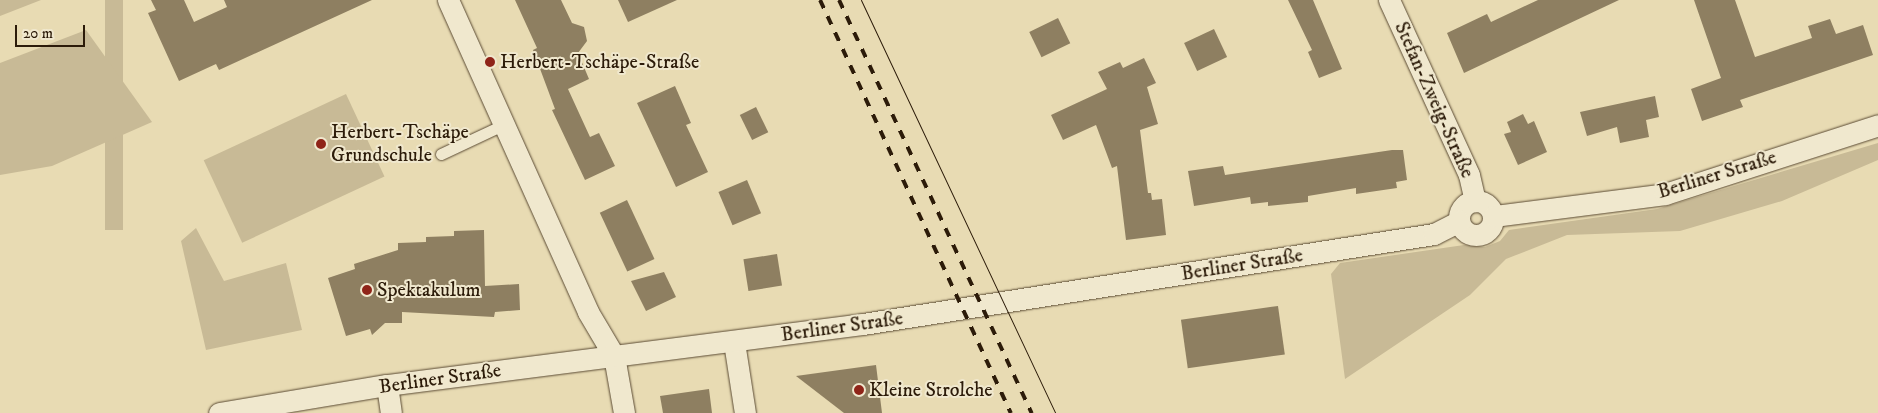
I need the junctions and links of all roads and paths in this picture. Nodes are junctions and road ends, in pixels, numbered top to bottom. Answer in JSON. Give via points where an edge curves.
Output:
{"nodes":[{"id":1,"x":448,"y":0,"type":"edge"},
{"id":2,"x":1390,"y":0,"type":"edge"},
{"id":3,"x":505,"y":124,"type":"junction"},
{"id":4,"x":1878,"y":125,"type":"edge"},
{"id":5,"x":441,"y":154,"type":"dead end"},
{"id":6,"x":1475,"y":201,"type":"junction"},
{"id":7,"x":1494,"y":216,"type":"junction"},
{"id":8,"x":1459,"y":221,"type":"junction"},
{"id":9,"x":734,"y":342,"type":"junction"},
{"id":10,"x":614,"y":356,"type":"junction"},
{"id":11,"x":387,"y":386,"type":"junction"},
{"id":12,"x":219,"y":413,"type":"edge"},
{"id":13,"x":391,"y":413,"type":"edge"},
{"id":14,"x":624,"y":413,"type":"edge"},
{"id":15,"x":745,"y":413,"type":"edge"}],
"edges":[{"from":1,"to":3,"type":"street"},
{"from":2,"to":6,"type":"street","name":"Stefan-Zweig-Straße","via":[[1469,175]]},
{"from":3,"to":5,"type":"lane"},
{"from":3,"to":10,"type":"street","via":[[588,312]]},
{"from":4,"to":7,"type":"street","name":"Berliner Straße","via":[[1666,194]]},
{"from":6,"to":7,"type":"street","via":[[1488,206]]},
{"from":6,"to":8,"type":"street","name":"Berliner Straße","via":[[1463,207]]},
{"from":7,"to":8,"type":"street","via":[[1489,230],[1477,236],[1464,230]]},
{"from":8,"to":9,"type":"street","name":"Berliner Straße","via":[[1434,234]]},
{"from":9,"to":10,"type":"street","name":"Berliner Straße"},
{"from":9,"to":15,"type":"street"},
{"from":10,"to":11,"type":"street","name":"Berliner Straße"},
{"from":10,"to":14,"type":"street"},
{"from":11,"to":12,"type":"street","name":"Berliner Straße"},
{"from":11,"to":13,"type":"street"}]}
